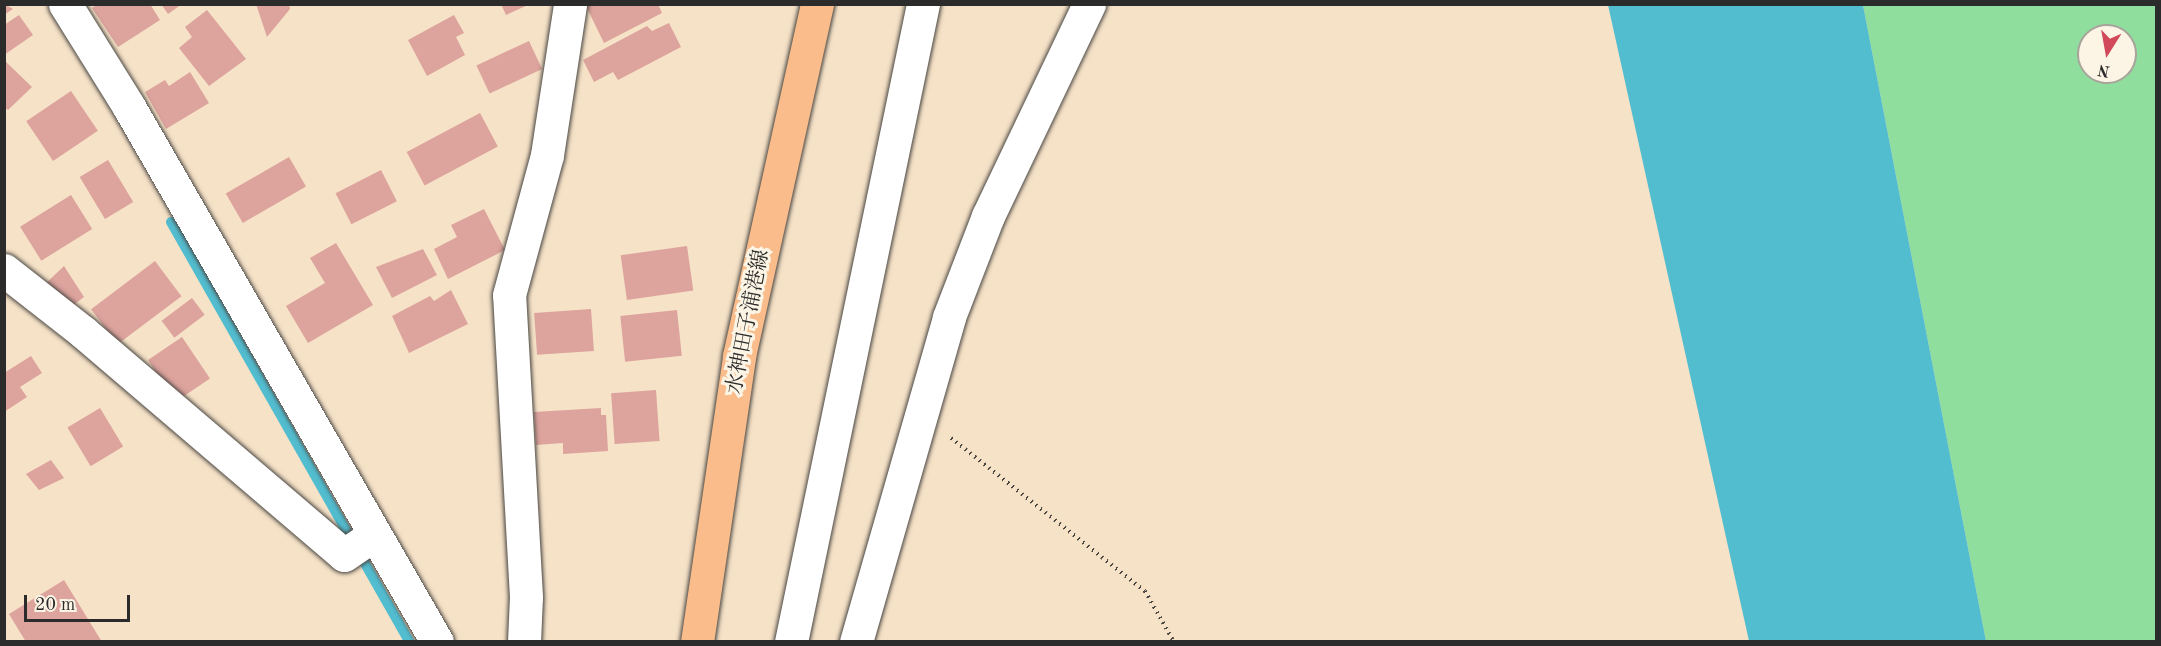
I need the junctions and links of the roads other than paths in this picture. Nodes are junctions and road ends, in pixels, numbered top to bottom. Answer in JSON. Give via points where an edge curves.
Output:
{"nodes":[{"id":1,"x":65,"y":4,"type":"edge"},
{"id":2,"x":570,"y":4,"type":"edge"},
{"id":3,"x":817,"y":4,"type":"edge"},
{"id":4,"x":923,"y":4,"type":"edge"},
{"id":5,"x":1089,"y":4,"type":"edge"},
{"id":6,"x":4,"y":270,"type":"edge"},
{"id":7,"x":375,"y":534,"type":"junction"},
{"id":8,"x":437,"y":642,"type":"edge"},
{"id":9,"x":524,"y":642,"type":"edge"},
{"id":10,"x":697,"y":642,"type":"edge"},
{"id":11,"x":791,"y":642,"type":"edge"},
{"id":12,"x":856,"y":642,"type":"edge"}],
"edges":[{"from":1,"to":7,"type":"street"},
{"from":2,"to":9,"type":"street","via":[[547,155],[509,295],[526,597]]},
{"from":3,"to":10,"type":"main road","name":"水神田子浦港線","via":[[740,356]]},
{"from":4,"to":11,"type":"street"},
{"from":5,"to":12,"type":"street","via":[[988,216],[949,317]]},
{"from":6,"to":7,"type":"street","via":[[83,332],[344,555]]},
{"from":7,"to":8,"type":"street"}]}
